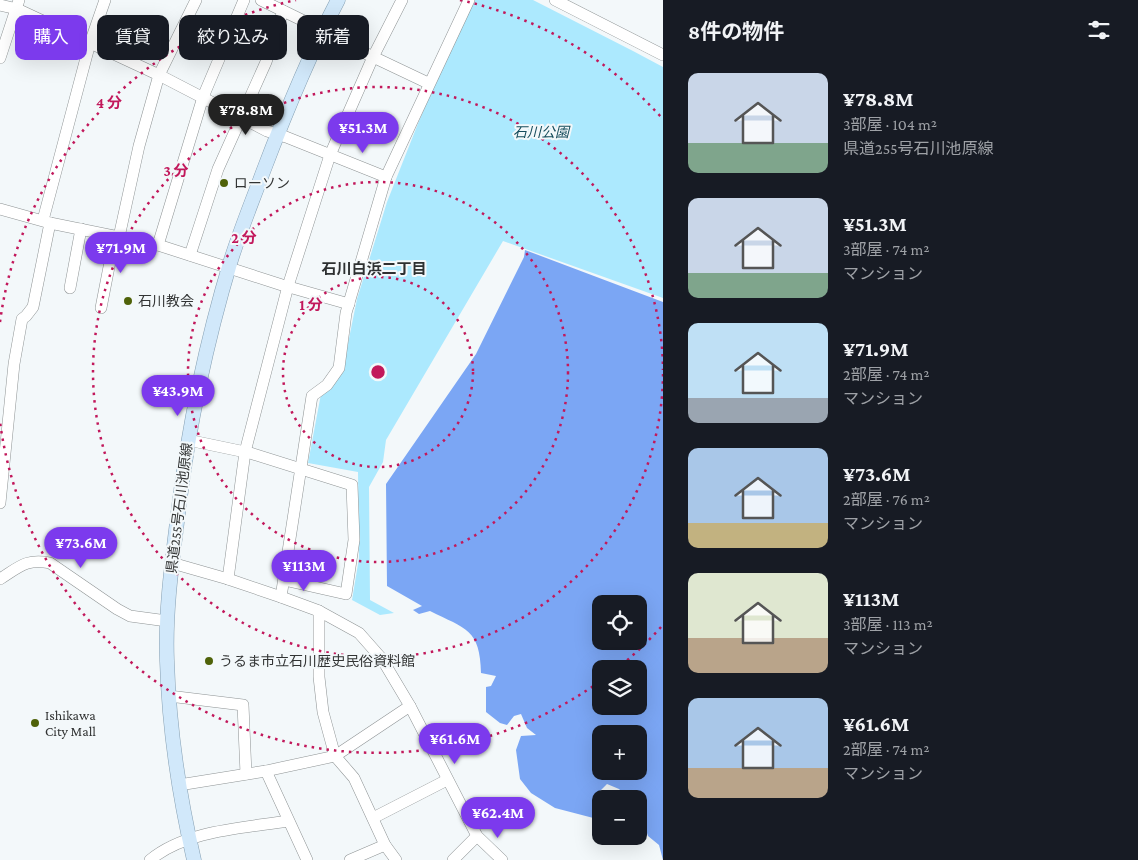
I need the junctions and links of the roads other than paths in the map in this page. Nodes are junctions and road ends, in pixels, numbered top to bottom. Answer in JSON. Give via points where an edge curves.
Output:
{"nodes":[{"id":1,"x":105,"y":0,"type":"edge"},
{"id":2,"x":196,"y":0,"type":"edge"},
{"id":3,"x":244,"y":0,"type":"edge"},
{"id":4,"x":261,"y":0,"type":"edge"},
{"id":5,"x":338,"y":0,"type":"edge"},
{"id":6,"x":402,"y":0,"type":"edge"},
{"id":7,"x":469,"y":0,"type":"edge"},
{"id":8,"x":555,"y":0,"type":"edge"},
{"id":9,"x":0,"y":5,"type":"edge"},
{"id":10,"x":18,"y":5,"type":"edge"},
{"id":11,"x":283,"y":11,"type":"junction"},
{"id":12,"x":330,"y":15,"type":"edge"},
{"id":13,"x":297,"y":18,"type":"edge"},
{"id":14,"x":90,"y":42,"type":"junction"},
{"id":15,"x":369,"y":55,"type":"edge"},
{"id":16,"x":663,"y":55,"type":"edge"},
{"id":17,"x":373,"y":57,"type":"junction"},
{"id":18,"x":0,"y":58,"type":"edge"},
{"id":19,"x":309,"y":60,"type":"edge"},
{"id":20,"x":159,"y":75,"type":"junction"},
{"id":21,"x":428,"y":83,"type":"junction"},
{"id":22,"x":203,"y":97,"type":"junction"},
{"id":23,"x":240,"y":117,"type":"junction"},
{"id":24,"x":277,"y":135,"type":"junction"},
{"id":25,"x":330,"y":155,"type":"junction"},
{"id":26,"x":386,"y":177,"type":"junction"},
{"id":27,"x":0,"y":209,"type":"edge"},
{"id":28,"x":46,"y":221,"type":"junction"},
{"id":29,"x":80,"y":229,"type":"junction"},
{"id":30,"x":117,"y":236,"type":"junction"},
{"id":31,"x":158,"y":245,"type":"junction"},
{"id":32,"x":190,"y":255,"type":"junction"},
{"id":33,"x":229,"y":268,"type":"junction"},
{"id":34,"x":288,"y":286,"type":"junction"},
{"id":35,"x":70,"y":288,"type":"dead end"},
{"id":36,"x":349,"y":304,"type":"junction"},
{"id":37,"x":101,"y":308,"type":"dead end"},
{"id":38,"x":188,"y":440,"type":"junction"},
{"id":39,"x":245,"y":452,"type":"junction"},
{"id":40,"x":302,"y":468,"type":"junction"},
{"id":41,"x":0,"y":503,"type":"edge"},
{"id":42,"x":172,"y":563,"type":"junction"},
{"id":43,"x":0,"y":578,"type":"edge"},
{"id":44,"x":228,"y":579,"type":"junction"},
{"id":45,"x":284,"y":580,"type":"junction"},
{"id":46,"x":281,"y":597,"type":"junction"},
{"id":47,"x":319,"y":612,"type":"junction"},
{"id":48,"x":167,"y":621,"type":"junction"},
{"id":49,"x":169,"y":696,"type":"junction"},
{"id":50,"x":410,"y":706,"type":"junction"},
{"id":51,"x":335,"y":756,"type":"junction"},
{"id":52,"x":266,"y":771,"type":"junction"},
{"id":53,"x":246,"y":774,"type":"junction"},
{"id":54,"x":447,"y":780,"type":"junction"},
{"id":55,"x":179,"y":785,"type":"junction"},
{"id":56,"x":373,"y":818,"type":"junction"},
{"id":57,"x":288,"y":821,"type":"junction"},
{"id":58,"x":477,"y":836,"type":"junction"},
{"id":59,"x":190,"y":840,"type":"junction"},
{"id":60,"x":385,"y":845,"type":"junction"},
{"id":61,"x":150,"y":860,"type":"edge"},
{"id":62,"x":194,"y":860,"type":"edge"},
{"id":63,"x":308,"y":860,"type":"edge"},
{"id":64,"x":350,"y":860,"type":"edge"},
{"id":65,"x":396,"y":860,"type":"edge"},
{"id":66,"x":454,"y":860,"type":"edge"},
{"id":67,"x":502,"y":860,"type":"edge"}],
"edges":[{"from":1,"to":14,"type":"street"},
{"from":2,"to":20,"type":"street"},
{"from":3,"to":22,"type":"street"},
{"from":4,"to":11,"type":"street"},
{"from":5,"to":12,"type":"main road","name":"県道255号石川池原線"},
{"from":6,"to":17,"type":"street"},
{"from":7,"to":21,"type":"street"},
{"from":8,"to":16,"type":"street"},
{"from":9,"to":10,"type":"street"},
{"from":10,"to":14,"type":"street"},
{"from":10,"to":18,"type":"street"},
{"from":11,"to":13,"type":"street"},
{"from":11,"to":23,"type":"street","via":[[266,62]]},
{"from":14,"to":20,"type":"street"},
{"from":14,"to":28,"type":"street"},
{"from":15,"to":17,"type":"street"},
{"from":17,"to":21,"type":"street"},
{"from":17,"to":25,"type":"street"},
{"from":19,"to":24,"type":"main road","name":"県道255号石川池原線"},
{"from":20,"to":22,"type":"street"},
{"from":20,"to":30,"type":"street"},
{"from":21,"to":26,"type":"street"},
{"from":22,"to":23,"type":"street"},
{"from":22,"to":31,"type":"street"},
{"from":23,"to":24,"type":"street"},
{"from":23,"to":32,"type":"street","via":[[218,169]]},
{"from":24,"to":25,"type":"street"},
{"from":24,"to":33,"type":"main road","name":"県道255号石川池原線"},
{"from":25,"to":26,"type":"street"},
{"from":25,"to":34,"type":"street"},
{"from":26,"to":36,"type":"street"},
{"from":27,"to":28,"type":"street"},
{"from":28,"to":29,"type":"street"},
{"from":28,"to":41,"type":"street","via":[[33,307],[22,319],[14,364]]},
{"from":29,"to":30,"type":"street"},
{"from":29,"to":35,"type":"street"},
{"from":30,"to":31,"type":"street"},
{"from":30,"to":37,"type":"street"},
{"from":31,"to":32,"type":"street"},
{"from":32,"to":33,"type":"street"},
{"from":33,"to":34,"type":"street"},
{"from":33,"to":38,"type":"main road","name":"県道255号石川池原線","via":[[210,335]]},
{"from":34,"to":36,"type":"street"},
{"from":34,"to":39,"type":"street"},
{"from":36,"to":40,"type":"street","via":[[339,368],[327,385],[312,396]]},
{"from":38,"to":39,"type":"street"},
{"from":38,"to":42,"type":"main road","name":"県道255号石川池原線"},
{"from":39,"to":40,"type":"street"},
{"from":39,"to":44,"type":"street"},
{"from":40,"to":45,"type":"street"},
{"from":40,"to":45,"type":"street","via":[[352,485],[354,540],[346,594]]},
{"from":42,"to":44,"type":"street"},
{"from":42,"to":48,"type":"main road","name":"県道255号石川池原線"},
{"from":43,"to":48,"type":"street","via":[[25,563],[37,560],[50,563],[130,616]]},
{"from":44,"to":46,"type":"street"},
{"from":45,"to":46,"type":"street"},
{"from":46,"to":47,"type":"street"},
{"from":47,"to":50,"type":"street","via":[[359,634],[382,659]]},
{"from":47,"to":51,"type":"street","via":[[319,676],[323,712]]},
{"from":48,"to":49,"type":"main road","name":"県道255号石川池原線"},
{"from":49,"to":53,"type":"street","via":[[243,705]]},
{"from":49,"to":55,"type":"main road","name":"県道255号石川池原線"},
{"from":50,"to":51,"type":"street"},
{"from":50,"to":54,"type":"street"},
{"from":51,"to":52,"type":"street"},
{"from":51,"to":56,"type":"street","via":[[354,778]]},
{"from":52,"to":53,"type":"street"},
{"from":52,"to":57,"type":"street"},
{"from":53,"to":55,"type":"street"},
{"from":54,"to":56,"type":"street"},
{"from":54,"to":58,"type":"street"},
{"from":55,"to":59,"type":"main road","name":"県道255号石川池原線"},
{"from":56,"to":60,"type":"street"},
{"from":57,"to":59,"type":"street","via":[[200,835]]},
{"from":57,"to":63,"type":"street"},
{"from":58,"to":66,"type":"street"},
{"from":58,"to":67,"type":"street"},
{"from":59,"to":61,"type":"street"},
{"from":59,"to":62,"type":"main road","name":"県道255号石川池原線"},
{"from":60,"to":64,"type":"street"},
{"from":60,"to":65,"type":"street"}]}
